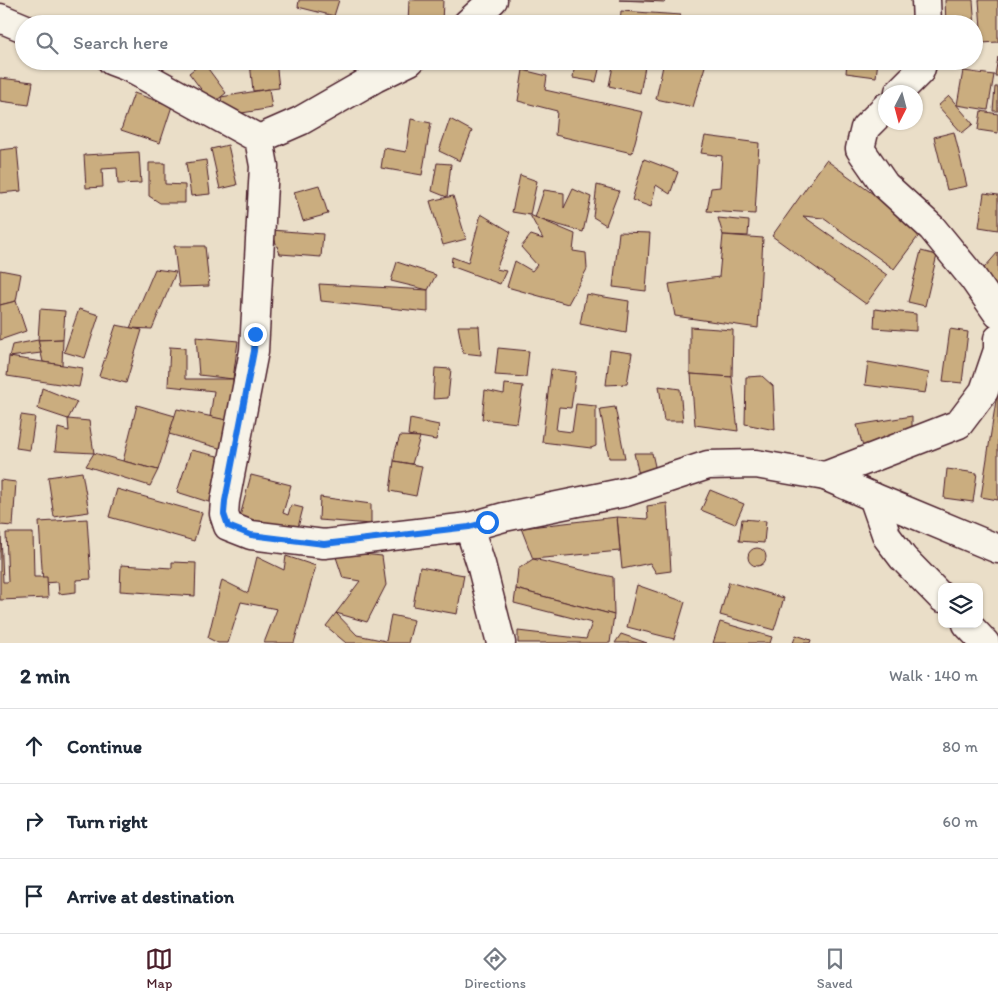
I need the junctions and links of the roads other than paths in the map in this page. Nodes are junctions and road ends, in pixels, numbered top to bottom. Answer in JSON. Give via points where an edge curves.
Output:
{"nodes":[{"id":1,"x":493,"y":0,"type":"edge"},
{"id":2,"x":926,"y":0,"type":"edge"},
{"id":3,"x":477,"y":15,"type":"edge"},
{"id":4,"x":927,"y":15,"type":"edge"},
{"id":5,"x":0,"y":18,"type":"edge"},
{"id":6,"x":15,"y":24,"type":"edge"},
{"id":7,"x":133,"y":70,"type":"edge"},
{"id":8,"x":391,"y":70,"type":"edge"},
{"id":9,"x":920,"y":70,"type":"edge"},
{"id":10,"x":906,"y":85,"type":"edge"},
{"id":11,"x":878,"y":115,"type":"edge"},
{"id":12,"x":259,"y":139,"type":"junction"},
{"id":13,"x":998,"y":314,"type":"edge"},
{"id":14,"x":998,"y":339,"type":"edge"},
{"id":15,"x":825,"y":476,"type":"junction"},
{"id":16,"x":873,"y":498,"type":"junction"},
{"id":17,"x":469,"y":527,"type":"junction"},
{"id":18,"x":998,"y":549,"type":"edge"},
{"id":19,"x":938,"y":594,"type":"edge"},
{"id":20,"x":971,"y":628,"type":"edge"},
{"id":21,"x":501,"y":643,"type":"edge"},
{"id":22,"x":985,"y":643,"type":"edge"}],
"edges":[{"from":1,"to":3,"type":"street"},
{"from":2,"to":4,"type":"street"},
{"from":5,"to":6,"type":"street"},
{"from":7,"to":12,"type":"street"},
{"from":8,"to":12,"type":"street","via":[[300,121]]},
{"from":9,"to":10,"type":"street"},
{"from":11,"to":13,"type":"street","via":[[865,128],[860,149],[885,185],[932,228]]},
{"from":12,"to":17,"type":"street","via":[[264,166],[254,351],[225,501],[224,514],[228,526],[251,535],[324,544]]},
{"from":14,"to":15,"type":"street","via":[[998,350],[984,390],[959,424]]},
{"from":15,"to":16,"type":"street"},
{"from":15,"to":17,"type":"street","via":[[756,464],[708,465],[626,492]]},
{"from":16,"to":18,"type":"street"},
{"from":16,"to":19,"type":"street","via":[[887,537]]},
{"from":17,"to":21,"type":"street"},
{"from":20,"to":22,"type":"street"}]}
